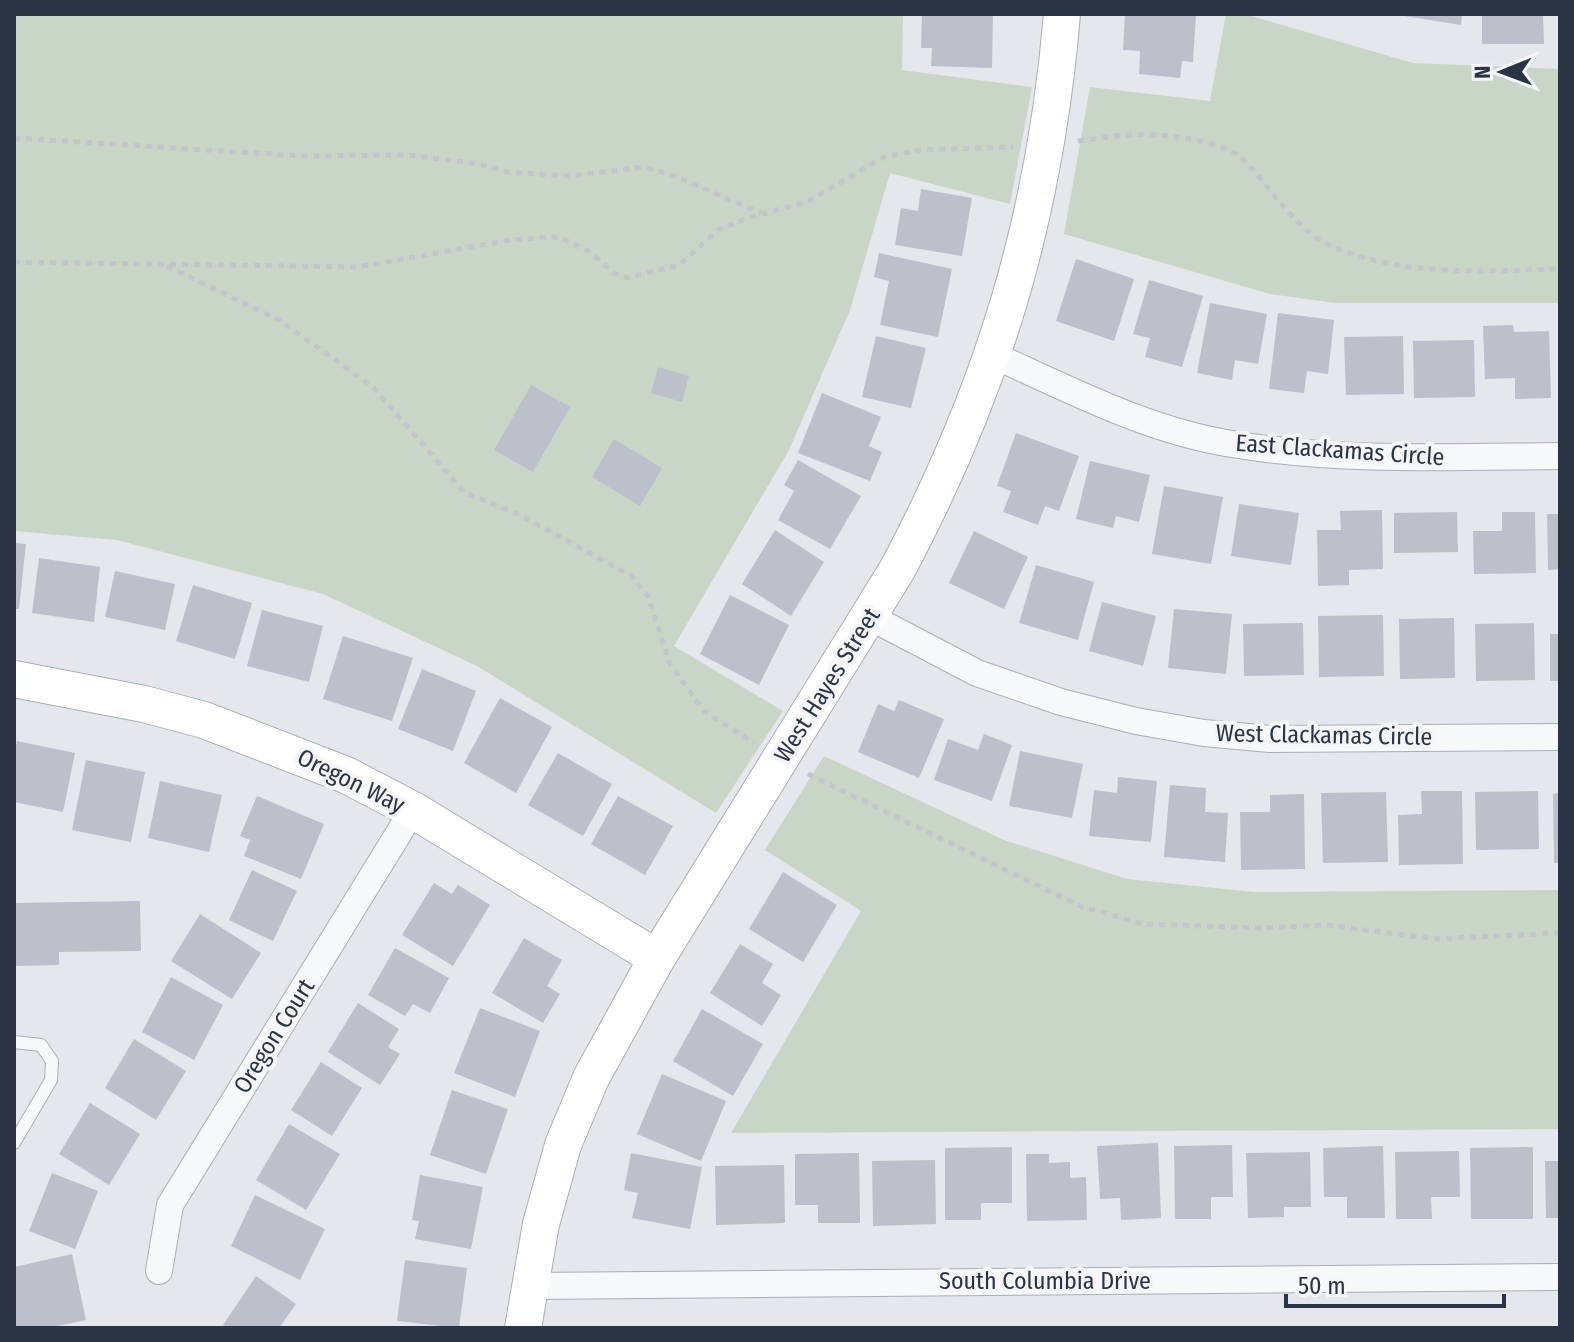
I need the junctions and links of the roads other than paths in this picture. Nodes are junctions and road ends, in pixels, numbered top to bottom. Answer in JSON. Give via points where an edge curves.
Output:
{"nodes":[{"id":1,"x":1062,"y":14,"type":"edge"},
{"id":2,"x":993,"y":355,"type":"junction"},
{"id":3,"x":1560,"y":456,"type":"edge"},
{"id":4,"x":870,"y":617,"type":"junction"},
{"id":5,"x":14,"y":679,"type":"edge"},
{"id":6,"x":1560,"y":737,"type":"edge"},
{"id":7,"x":413,"y":810,"type":"junction"},
{"id":8,"x":657,"y":958,"type":"junction"},
{"id":9,"x":14,"y":1042,"type":"edge"},
{"id":10,"x":14,"y":1143,"type":"edge"},
{"id":11,"x":159,"y":1271,"type":"dead end"},
{"id":12,"x":1560,"y":1277,"type":"edge"},
{"id":13,"x":530,"y":1286,"type":"junction"},
{"id":14,"x":523,"y":1328,"type":"edge"}],
"edges":[{"from":1,"to":2,"type":"street","name":"West Hayes Street","via":[[1046,145],[1026,241]]},
{"from":2,"to":3,"type":"street","name":"East Clackamas Circle","via":[[1105,405],[1230,444],[1409,457]]},
{"from":2,"to":4,"type":"street","name":"West Hayes Street","via":[[928,512]]},
{"from":4,"to":6,"type":"street","name":"West Clackamas Circle","via":[[977,673],[1061,702],[1204,733],[1270,739]]},
{"from":4,"to":8,"type":"street","name":"West Hayes Street"},
{"from":5,"to":7,"type":"street","name":"Oregon Way","via":[[204,720],[346,775]]},
{"from":7,"to":8,"type":"street","name":"Oregon Way"},
{"from":7,"to":11,"type":"street","name":"Oregon Court","via":[[170,1205]]},
{"from":8,"to":13,"type":"street","name":"West Hayes Street","via":[[611,1037],[563,1145]]},
{"from":9,"to":10,"type":"lane","via":[[41,1045],[52,1061],[51,1080]]},
{"from":12,"to":13,"type":"street","name":"South Columbia Drive"},
{"from":13,"to":14,"type":"street","name":"West Hayes Street"}]}
